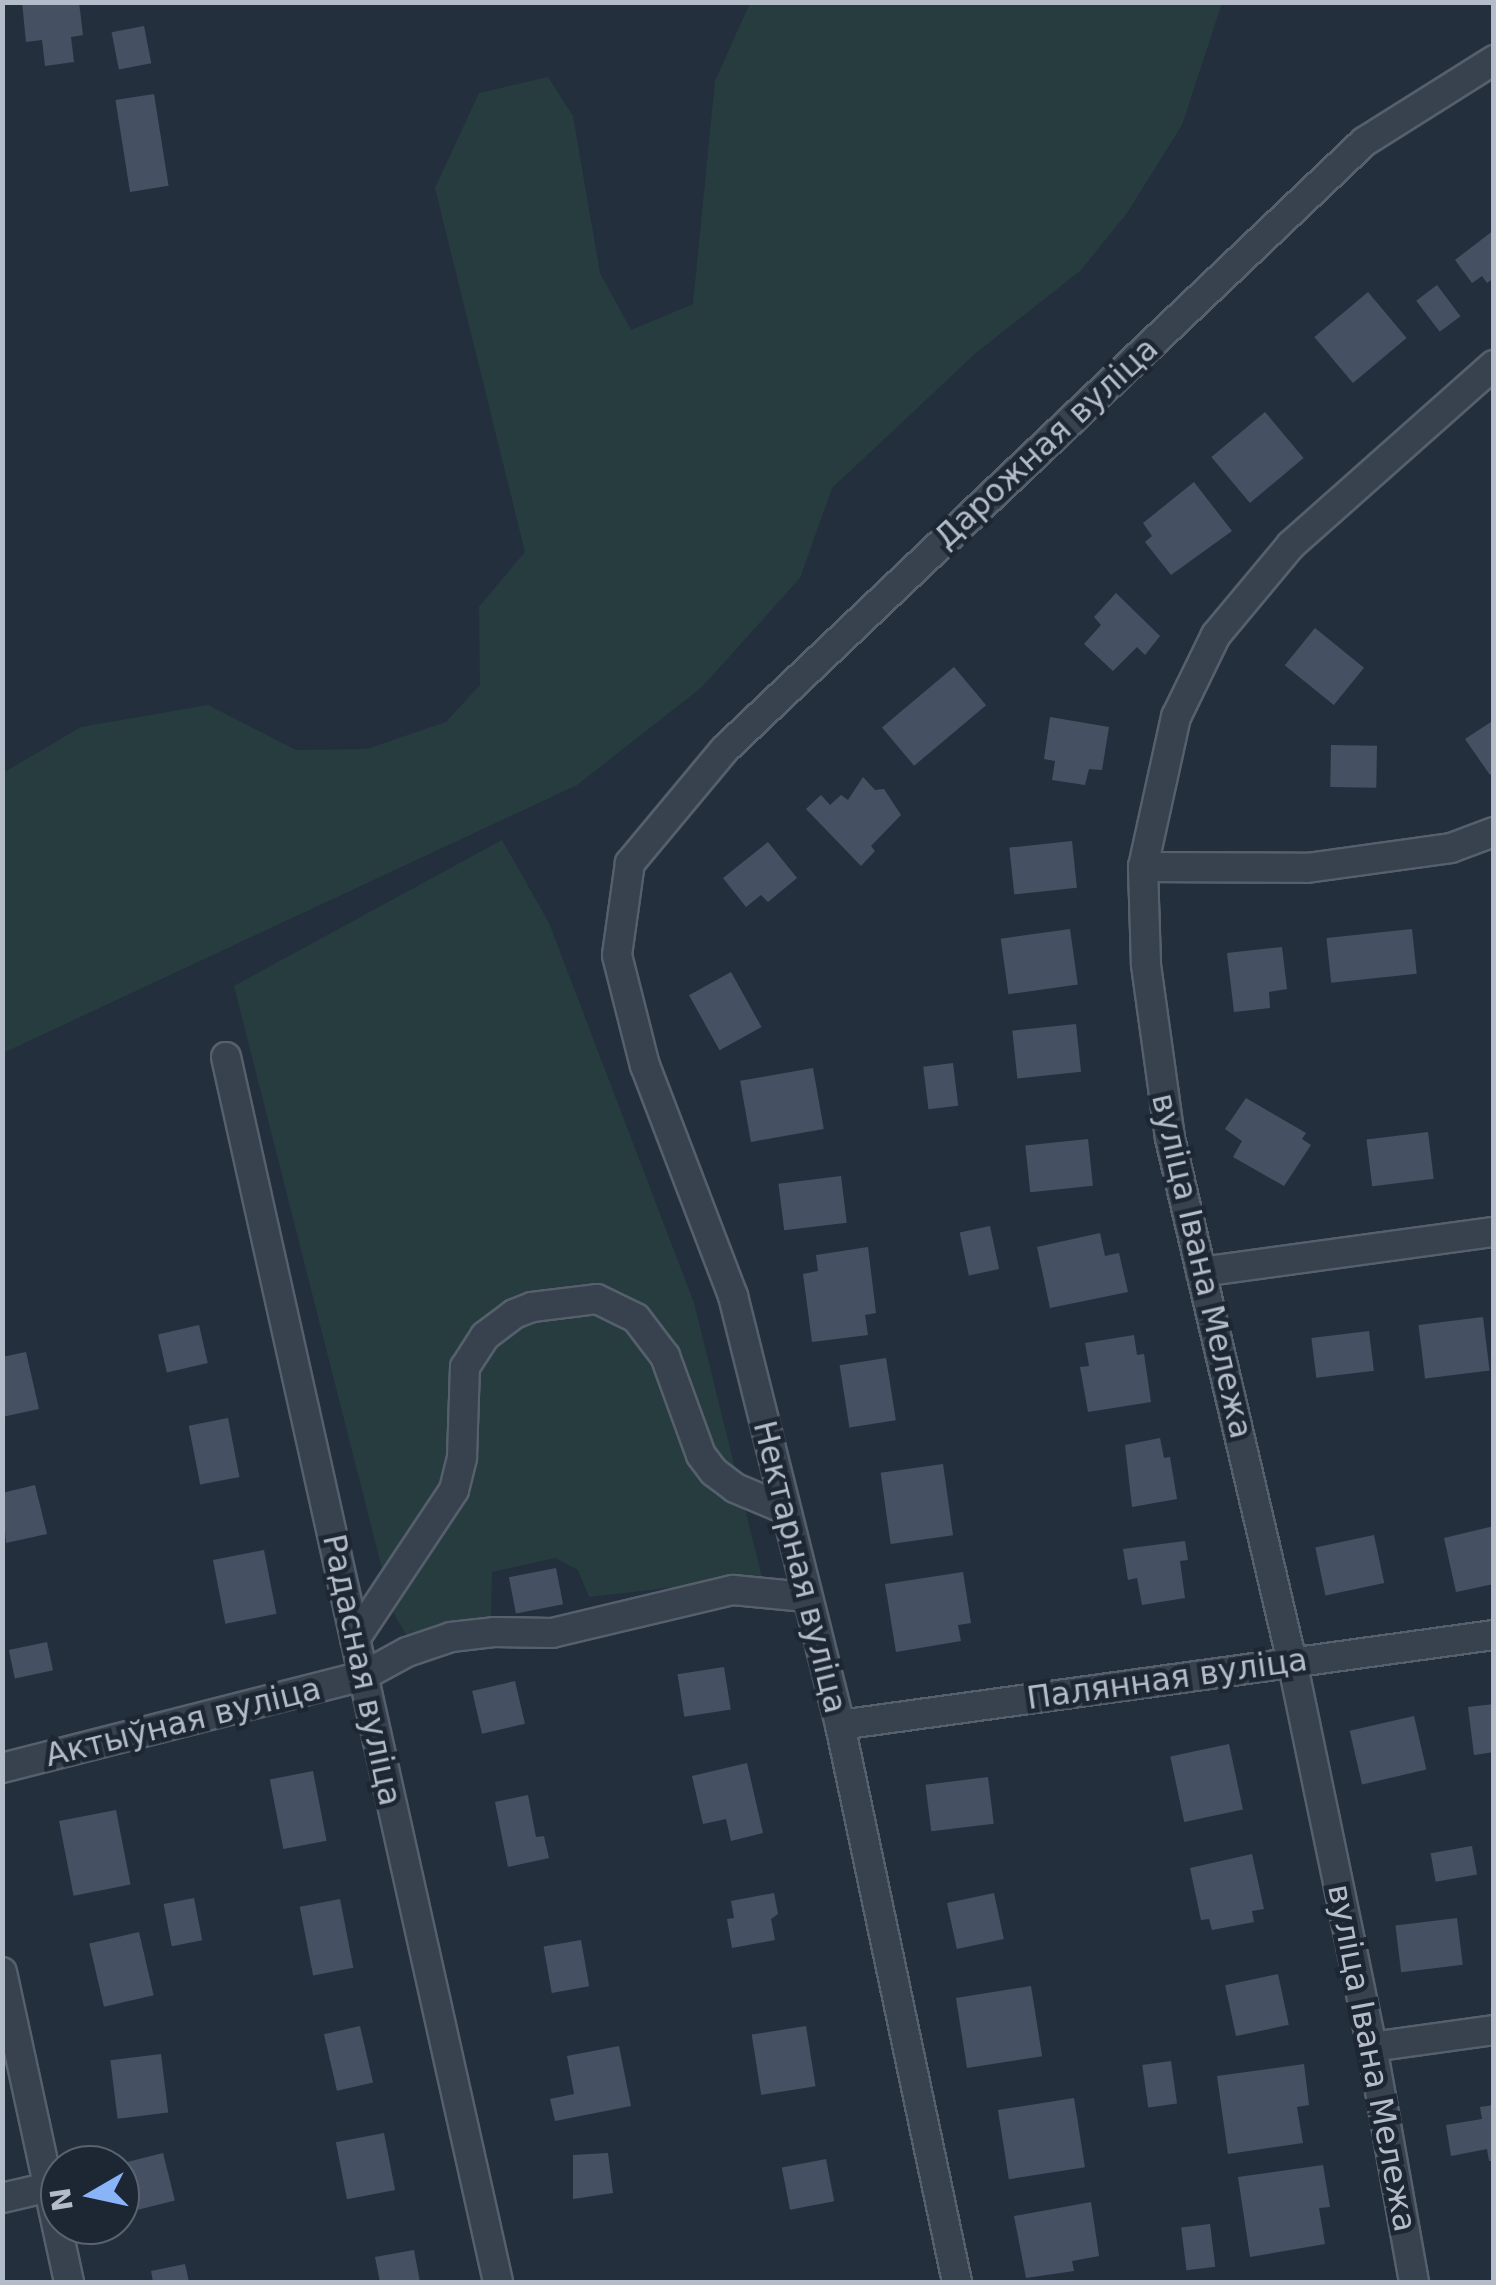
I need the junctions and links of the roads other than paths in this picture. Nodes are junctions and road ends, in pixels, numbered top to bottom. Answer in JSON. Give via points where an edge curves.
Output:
{"nodes":[{"id":1,"x":1494,"y":60,"type":"edge"},
{"id":2,"x":1494,"y":365,"type":"edge"},
{"id":3,"x":1494,"y":832,"type":"edge"},
{"id":4,"x":630,"y":863,"type":"joint"},
{"id":5,"x":1143,"y":867,"type":"junction"},
{"id":6,"x":226,"y":1057,"type":"dead end"},
{"id":7,"x":1494,"y":1232,"type":"edge"},
{"id":8,"x":1201,"y":1272,"type":"junction"},
{"id":9,"x":785,"y":1509,"type":"junction"},
{"id":10,"x":806,"y":1597,"type":"junction"},
{"id":11,"x":1494,"y":1635,"type":"edge"},
{"id":12,"x":355,"y":1640,"type":"junction"},
{"id":13,"x":1292,"y":1662,"type":"junction"},
{"id":14,"x":363,"y":1676,"type":"junction"},
{"id":15,"x":840,"y":1725,"type":"junction"},
{"id":16,"x":2,"y":1768,"type":"edge"},
{"id":17,"x":2,"y":1972,"type":"edge"},
{"id":18,"x":1494,"y":2030,"type":"edge"},
{"id":19,"x":1372,"y":2047,"type":"junction"},
{"id":20,"x":40,"y":2146,"type":"edge"},
{"id":21,"x":40,"y":2189,"type":"edge"},
{"id":22,"x":2,"y":2198,"type":"edge"},
{"id":23,"x":62,"y":2245,"type":"edge"},
{"id":24,"x":70,"y":2282,"type":"edge"},
{"id":25,"x":498,"y":2282,"type":"edge"},
{"id":26,"x":957,"y":2282,"type":"edge"},
{"id":27,"x":1414,"y":2282,"type":"edge"}],
"edges":[{"from":1,"to":4,"type":"street","name":"Дарожная вуліца","via":[[1364,142],[724,750]]},
{"from":2,"to":5,"type":"street","name":"вуліца Івана Мележа","via":[[1290,546],[1216,635],[1176,718]]},
{"from":3,"to":5,"type":"street","via":[[1451,848],[1307,868]]},
{"from":4,"to":9,"type":"street","name":"Нектарная вуліца","via":[[618,954],[645,1066],[733,1296]]},
{"from":5,"to":8,"type":"street","name":"вуліца Івана Мележа","via":[[1157,1058]]},
{"from":6,"to":12,"type":"street","name":"Радасная вуліца"},
{"from":7,"to":8,"type":"street"},
{"from":8,"to":13,"type":"street","name":"вуліца Івана Мележа"},
{"from":9,"to":10,"type":"street","name":"Нектарная вуліца"},
{"from":9,"to":12,"type":"street","via":[[714,1472],[696,1444],[665,1356],[636,1318],[597,1300],[532,1307],[486,1336],[465,1368],[462,1457],[454,1490]]},
{"from":10,"to":14,"type":"street","name":"Актыўная вуліца","via":[[733,1590],[552,1632],[451,1637]]},
{"from":10,"to":15,"type":"street","name":"Нектарная вуліца"},
{"from":11,"to":13,"type":"street","name":"Палянная вуліца"},
{"from":12,"to":14,"type":"street","name":"Радасная вуліца"},
{"from":13,"to":15,"type":"street","name":"Палянная вуліца"},
{"from":13,"to":19,"type":"street","name":"вуліца Івана Мележа"},
{"from":14,"to":16,"type":"street","name":"Актыўная вуліца"},
{"from":14,"to":25,"type":"street","name":"Радасная вуліца"},
{"from":15,"to":26,"type":"street","name":"Нектарная вуліца"},
{"from":17,"to":20,"type":"street"},
{"from":18,"to":19,"type":"street"},
{"from":19,"to":27,"type":"street","name":"вуліца Івана Мележа"},
{"from":21,"to":22,"type":"street"},
{"from":23,"to":24,"type":"street"}]}
